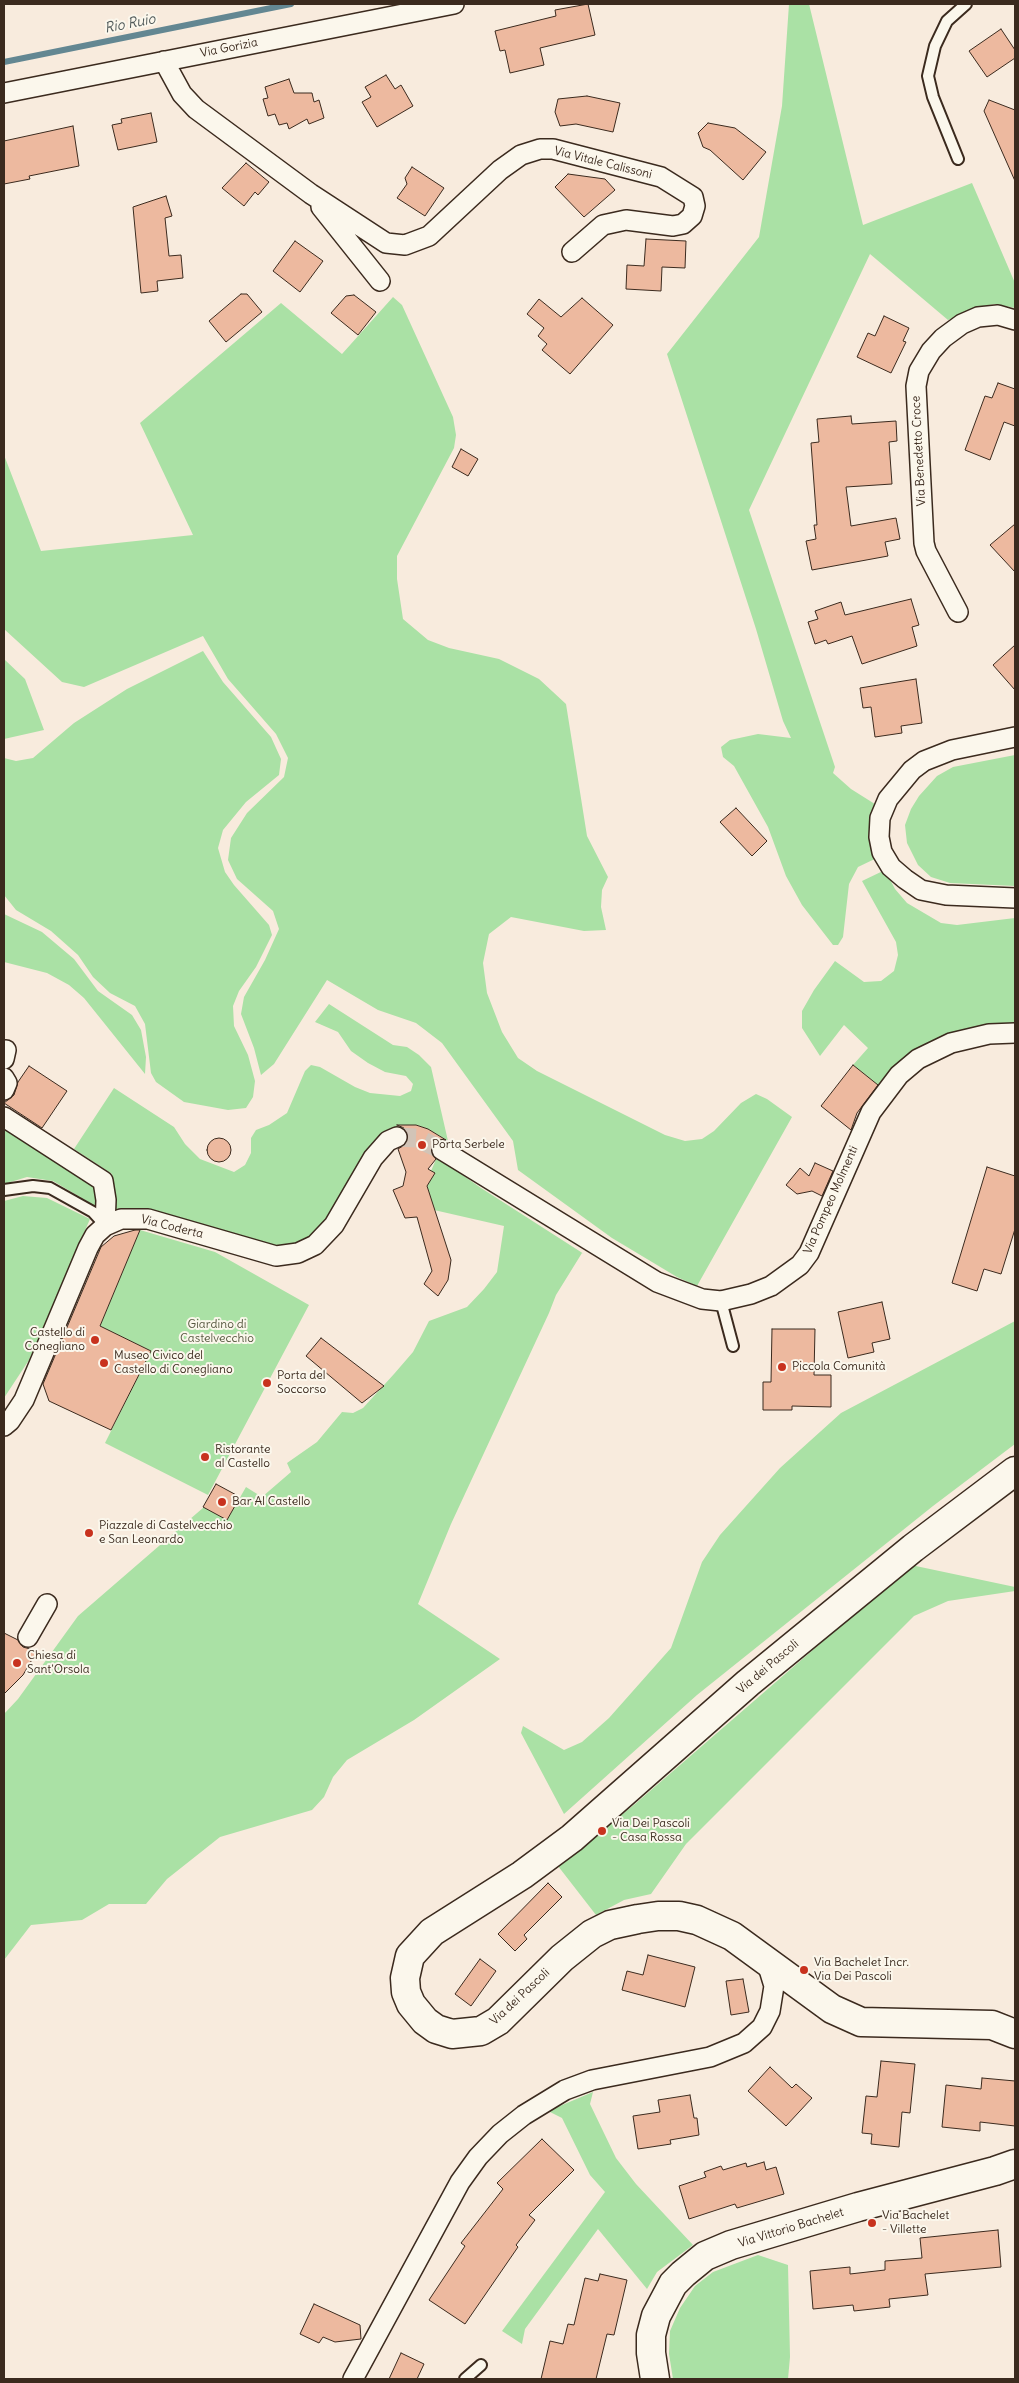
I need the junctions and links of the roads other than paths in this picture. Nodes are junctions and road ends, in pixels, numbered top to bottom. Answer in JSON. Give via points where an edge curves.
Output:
{"nodes":[{"id":1,"x":966,"y":4,"type":"edge"},
{"id":2,"x":446,"y":5,"type":"edge"},
{"id":3,"x":164,"y":61,"type":"junction"},
{"id":4,"x":4,"y":93,"type":"edge"},
{"id":5,"x":958,"y":159,"type":"dead end"},
{"id":6,"x":311,"y":194,"type":"junction"},
{"id":7,"x":572,"y":252,"type":"dead end"},
{"id":8,"x":380,"y":281,"type":"dead end"},
{"id":9,"x":1015,"y":320,"type":"edge"},
{"id":10,"x":958,"y":612,"type":"dead end"},
{"id":11,"x":1015,"y":737,"type":"edge"},
{"id":12,"x":1015,"y":898,"type":"edge"},
{"id":13,"x":1015,"y":1034,"type":"edge"},
{"id":14,"x":4,"y":1051,"type":"edge"},
{"id":15,"x":4,"y":1059,"type":"edge"},
{"id":16,"x":4,"y":1078,"type":"edge"},
{"id":17,"x":4,"y":1090,"type":"edge"},
{"id":18,"x":4,"y":1117,"type":"edge"},
{"id":19,"x":397,"y":1137,"type":"dead end"},
{"id":20,"x":442,"y":1150,"type":"tunnel mouth"},
{"id":21,"x":4,"y":1190,"type":"edge"},
{"id":22,"x":105,"y":1226,"type":"junction"},
{"id":23,"x":721,"y":1300,"type":"junction"},
{"id":24,"x":733,"y":1346,"type":"dead end"},
{"id":25,"x":7,"y":1424,"type":"edge"},
{"id":26,"x":1015,"y":1471,"type":"edge"},
{"id":27,"x":47,"y":1604,"type":"dead end"},
{"id":28,"x":28,"y":1637,"type":"dead end"},
{"id":29,"x":767,"y":1963,"type":"junction"},
{"id":30,"x":1015,"y":2034,"type":"edge"},
{"id":31,"x":1015,"y":2164,"type":"edge"},
{"id":32,"x":481,"y":2365,"type":"dead end"},
{"id":33,"x":353,"y":2379,"type":"edge"},
{"id":34,"x":465,"y":2379,"type":"edge"},
{"id":35,"x":655,"y":2379,"type":"edge"}],
"edges":[{"from":1,"to":5,"type":"lane","via":[[947,22],[935,46],[928,76],[932,97]]},
{"from":2,"to":3,"type":"street","name":"Via Gorizia"},
{"from":3,"to":4,"type":"street","name":"Via Gorizia"},
{"from":3,"to":6,"type":"street","name":"Via Vitale Calissoni","via":[[182,94],[196,109]]},
{"from":6,"to":7,"type":"street","name":"Via Vitale Calissoni","via":[[386,243],[405,245],[429,236],[500,170],[522,155],[540,149],[553,149],[661,177],[693,197],[692,216],[682,224],[673,226],[626,220],[603,225]]},
{"from":6,"to":8,"type":"street","name":"Via Vitale Calissoni"},
{"from":9,"to":10,"type":"street","name":"Via Benedetto Croce","via":[[998,315],[978,317],[962,324],[943,338],[919,370],[916,386],[924,543]]},
{"from":11,"to":12,"type":"street","via":[[952,750],[924,761],[912,770],[888,799],[880,818],[879,837],[882,852],[891,867],[922,890],[946,895]]},
{"from":13,"to":23,"type":"street","name":"Via Pompeo Molmenti","via":[[988,1034],[951,1042],[918,1059],[898,1075],[871,1112],[809,1253],[800,1265],[771,1286]]},
{"from":14,"to":15,"type":"street"},
{"from":16,"to":17,"type":"street","via":[[7,1083]]},
{"from":18,"to":22,"type":"street","via":[[103,1181]]},
{"from":19,"to":22,"type":"street","name":"Via Coderta","via":[[388,1140],[373,1158],[334,1225],[316,1245],[298,1253],[276,1256],[148,1219],[121,1219]]},
{"from":20,"to":23,"type":"street","name":"Via Pompeo Molmenti","via":[[657,1282],[702,1299]]},
{"from":21,"to":22,"type":"lane","via":[[33,1186],[50,1188],[93,1212]]},
{"from":22,"to":25,"type":"street","via":[[95,1235],[24,1400]]},
{"from":23,"to":24,"type":"lane"},
{"from":26,"to":29,"type":"street","name":"Via dei Pascoli","via":[[913,1548],[748,1683],[572,1838],[422,1940],[410,1956],[404,1978],[411,2004],[425,2021],[452,2034],[481,2031],[498,2021],[562,1958],[592,1934],[610,1925],[658,1916],[697,1920],[732,1936]]},
{"from":27,"to":28,"type":"street"},
{"from":29,"to":30,"type":"street","via":[[832,2009],[862,2022],[992,2025]]},
{"from":29,"to":33,"type":"street","via":[[774,1986],[770,2011],[762,2027],[744,2043],[710,2056],[592,2080],[565,2090],[500,2134],[460,2182]]},
{"from":31,"to":35,"type":"street","name":"Via Vittorio Bachelet","via":[[858,2207],[731,2245],[705,2256],[673,2284],[656,2316],[651,2336]]},
{"from":32,"to":34,"type":"lane"}]}
